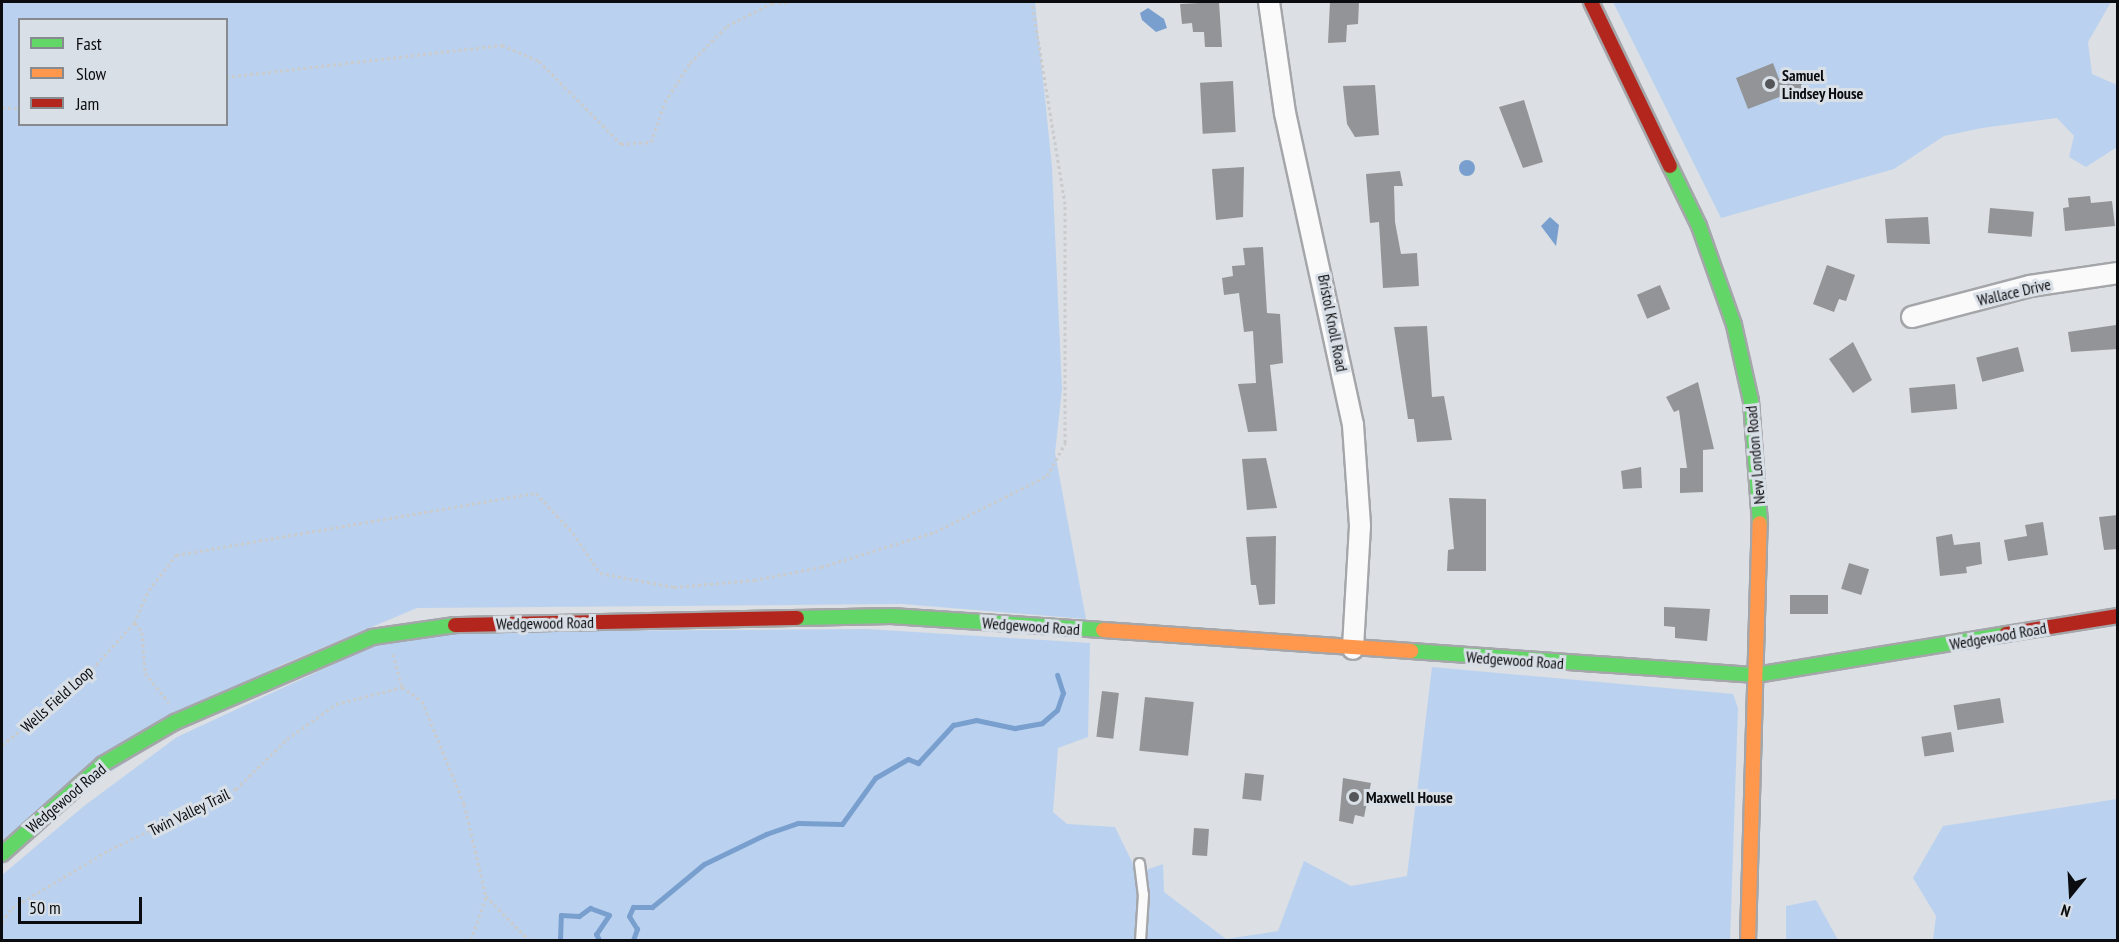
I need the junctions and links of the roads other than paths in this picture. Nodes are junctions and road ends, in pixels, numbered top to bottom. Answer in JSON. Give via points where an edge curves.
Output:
{"nodes":[{"id":1,"x":1269,"y":2,"type":"edge"},
{"id":2,"x":1591,"y":2,"type":"edge"},
{"id":3,"x":2118,"y":273,"type":"edge"},
{"id":4,"x":1912,"y":317,"type":"dead end"},
{"id":5,"x":2118,"y":616,"type":"edge"},
{"id":6,"x":1353,"y":649,"type":"junction"},
{"id":7,"x":1756,"y":675,"type":"junction"},
{"id":8,"x":2,"y":854,"type":"edge"},
{"id":9,"x":1138,"y":862,"type":"dead end"},
{"id":10,"x":1140,"y":940,"type":"edge"},
{"id":11,"x":1748,"y":940,"type":"edge"}],
"edges":[{"from":1,"to":6,"type":"street","name":"Bristol Knoll Road","via":[[1285,113],[1353,425],[1360,526]]},
{"from":2,"to":7,"type":"street","name":"New London Road","via":[[1699,226],[1736,334],[1751,401],[1760,495]]},
{"from":3,"to":4,"type":"street","name":"Wallace Drive","via":[[2030,286]]},
{"from":5,"to":7,"type":"street","name":"Wedgewood Road"},
{"from":6,"to":7,"type":"street","name":"Wedgewood Road"},
{"from":6,"to":8,"type":"street","name":"Wedgewood Road","via":[[891,616],[430,625],[388,634],[278,674],[175,722],[103,764]]},
{"from":7,"to":11,"type":"street","name":"New London Road"},
{"from":9,"to":10,"type":"lane","via":[[1143,894]]}]}
